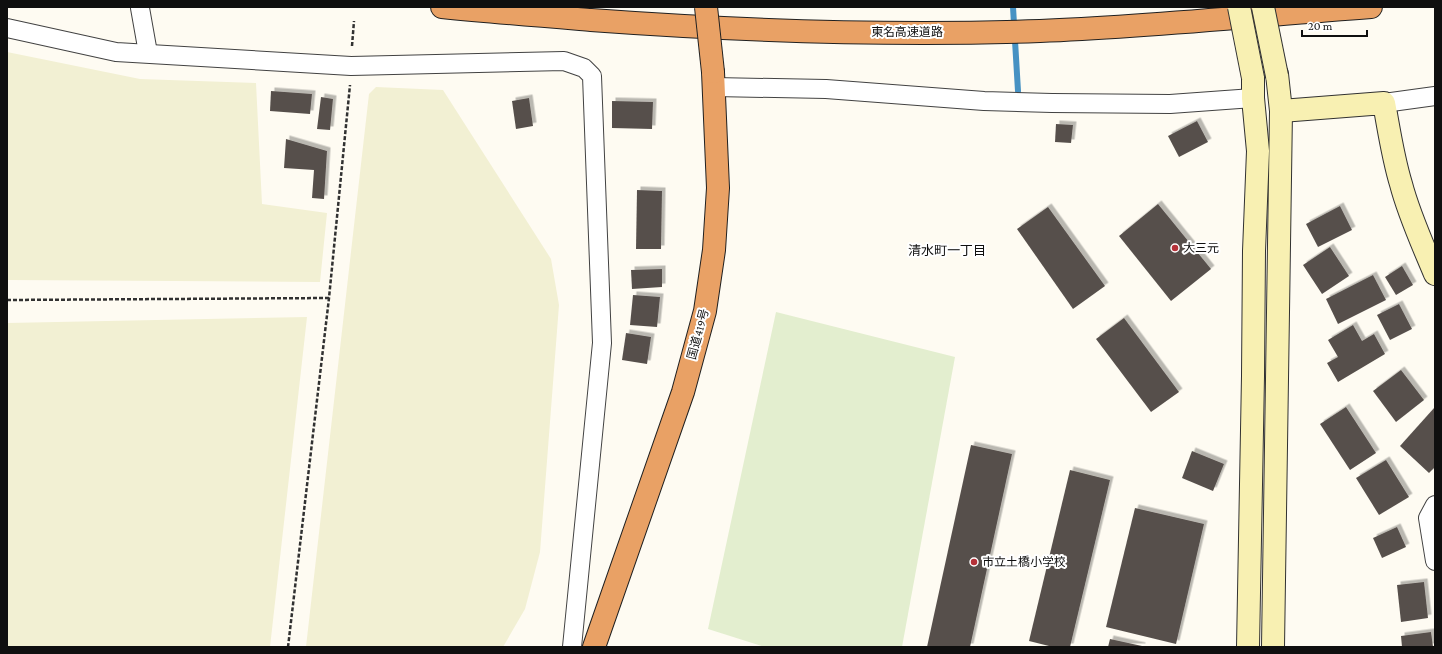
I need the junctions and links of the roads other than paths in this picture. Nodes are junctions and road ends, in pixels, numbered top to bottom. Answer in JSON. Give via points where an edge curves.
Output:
{"nodes":[{"id":1,"x":442,"y":7,"type":"edge"},
{"id":2,"x":706,"y":7,"type":"edge"},
{"id":3,"x":1239,"y":7,"type":"edge"},
{"id":4,"x":1263,"y":7,"type":"edge"},
{"id":5,"x":1371,"y":7,"type":"edge"},
{"id":6,"x":140,"y":8,"type":"dead end"},
{"id":7,"x":7,"y":28,"type":"edge"},
{"id":8,"x":148,"y":53,"type":"junction"},
{"id":9,"x":713,"y":80,"type":"junction"},
{"id":10,"x":1253,"y":88,"type":"junction"},
{"id":11,"x":1435,"y":96,"type":"edge"},
{"id":12,"x":1384,"y":103,"type":"junction"},
{"id":13,"x":1281,"y":111,"type":"junction"},
{"id":14,"x":1435,"y":274,"type":"edge"},
{"id":15,"x":1435,"y":505,"type":"edge"},
{"id":16,"x":1435,"y":561,"type":"edge"},
{"id":17,"x":572,"y":647,"type":"edge"},
{"id":18,"x":594,"y":647,"type":"edge"},
{"id":19,"x":1248,"y":647,"type":"edge"},
{"id":20,"x":1273,"y":647,"type":"edge"}],
"edges":[{"from":1,"to":5,"type":"highway","name":"東名高速道路","via":[[660,25],[795,31],[901,32],[1040,31]]},
{"from":2,"to":9,"type":"highway","name":"国道419号","bridge":true},
{"from":3,"to":10,"type":"street","bridge":true},
{"from":4,"to":13,"type":"street","bridge":true,"via":[[1277,75]]},
{"from":6,"to":8,"type":"street"},
{"from":7,"to":8,"type":"street","via":[[116,52]]},
{"from":8,"to":17,"type":"street","via":[[351,66],[564,62],[584,68],[592,76],[602,343]]},
{"from":9,"to":10,"type":"street","via":[[984,101],[1052,103],[1170,104]]},
{"from":9,"to":18,"type":"highway","name":"国道419号","via":[[718,188],[714,250],[705,310],[682,392]]},
{"from":10,"to":19,"type":"street","via":[[1258,151]]},
{"from":11,"to":12,"type":"street"},
{"from":12,"to":13,"type":"street"},
{"from":12,"to":14,"type":"street","via":[[1401,185]]},
{"from":13,"to":20,"type":"street"},
{"from":15,"to":16,"type":"street","via":[[1428,518]]}]}
